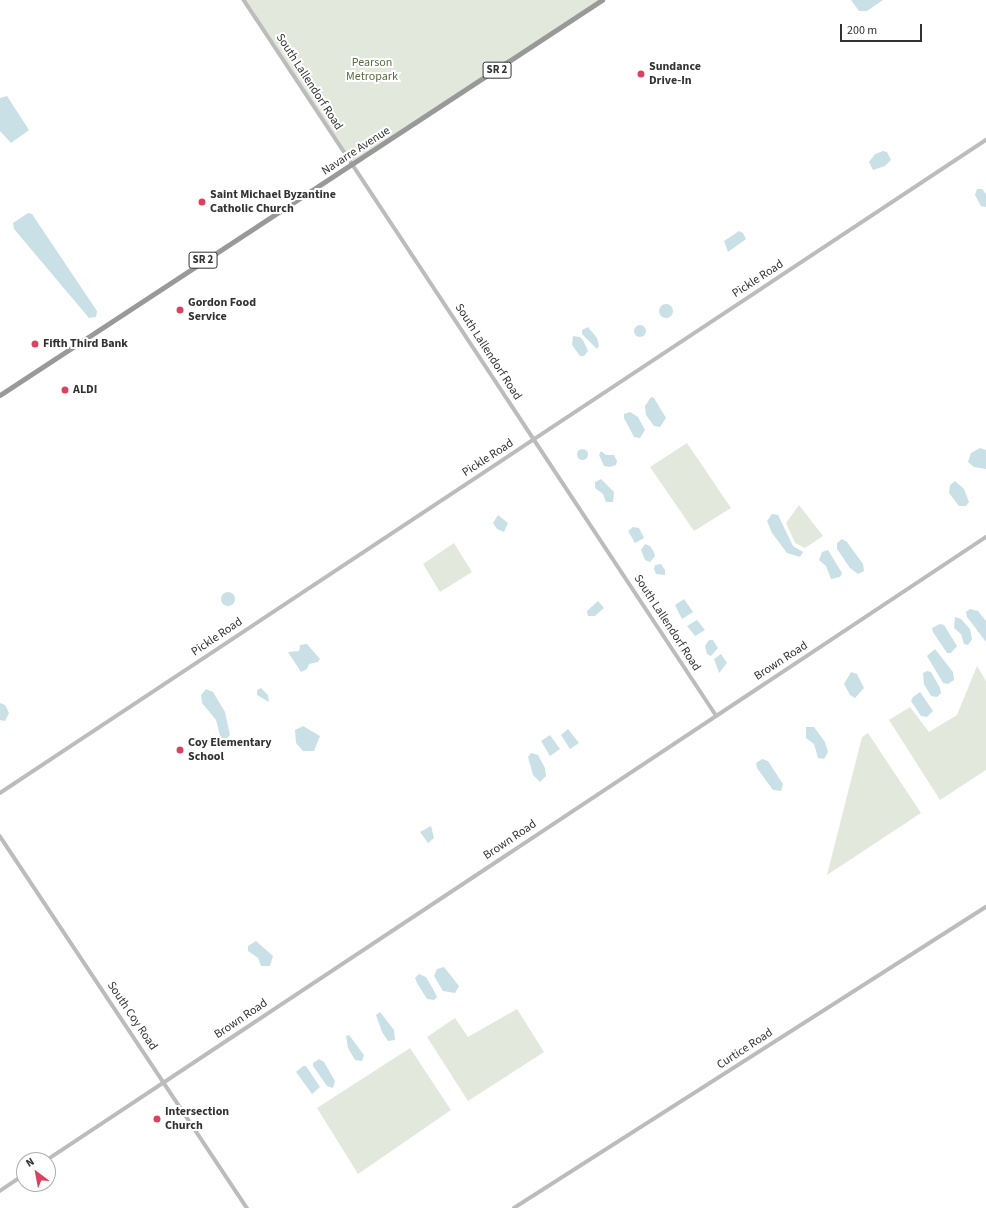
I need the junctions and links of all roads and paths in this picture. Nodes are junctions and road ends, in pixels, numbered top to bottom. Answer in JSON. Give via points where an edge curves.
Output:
{"nodes":[{"id":1,"x":244,"y":0,"type":"edge"},
{"id":2,"x":602,"y":0,"type":"edge"},
{"id":3,"x":986,"y":140,"type":"edge"},
{"id":4,"x":352,"y":166,"type":"junction"},
{"id":5,"x":0,"y":395,"type":"edge"},
{"id":6,"x":534,"y":439,"type":"junction"},
{"id":7,"x":986,"y":537,"type":"edge"},
{"id":8,"x":716,"y":715,"type":"junction"},
{"id":9,"x":0,"y":793,"type":"edge"},
{"id":10,"x":0,"y":836,"type":"edge"},
{"id":11,"x":986,"y":907,"type":"edge"},
{"id":12,"x":163,"y":1082,"type":"junction"},
{"id":13,"x":56,"y":1154,"type":"edge"},
{"id":14,"x":16,"y":1180,"type":"edge"},
{"id":15,"x":0,"y":1191,"type":"edge"},
{"id":16,"x":246,"y":1208,"type":"edge"},
{"id":17,"x":514,"y":1208,"type":"edge"}],
"edges":[{"from":1,"to":4,"type":"street","name":"South Lallendorf Road"},
{"from":2,"to":4,"type":"highway","name":"Navarre Avenue","number":"SR 2"},
{"from":3,"to":6,"type":"street","name":"Pickle Road"},
{"from":4,"to":5,"type":"highway","name":"Navarre Avenue","number":"SR 2","via":[[249,230]]},
{"from":4,"to":6,"type":"street","name":"South Lallendorf Road"},
{"from":6,"to":8,"type":"street","name":"South Lallendorf Road"},
{"from":6,"to":9,"type":"street","name":"Pickle Road"},
{"from":7,"to":8,"type":"street","name":"Brown Road"},
{"from":8,"to":12,"type":"street","name":"Brown Road"},
{"from":10,"to":12,"type":"street","name":"South Coy Road"},
{"from":11,"to":17,"type":"street","name":"Curtice Road"},
{"from":12,"to":13,"type":"street","name":"Brown Road"},
{"from":12,"to":16,"type":"street","name":"South Coy Road"},
{"from":14,"to":15,"type":"street"}]}
